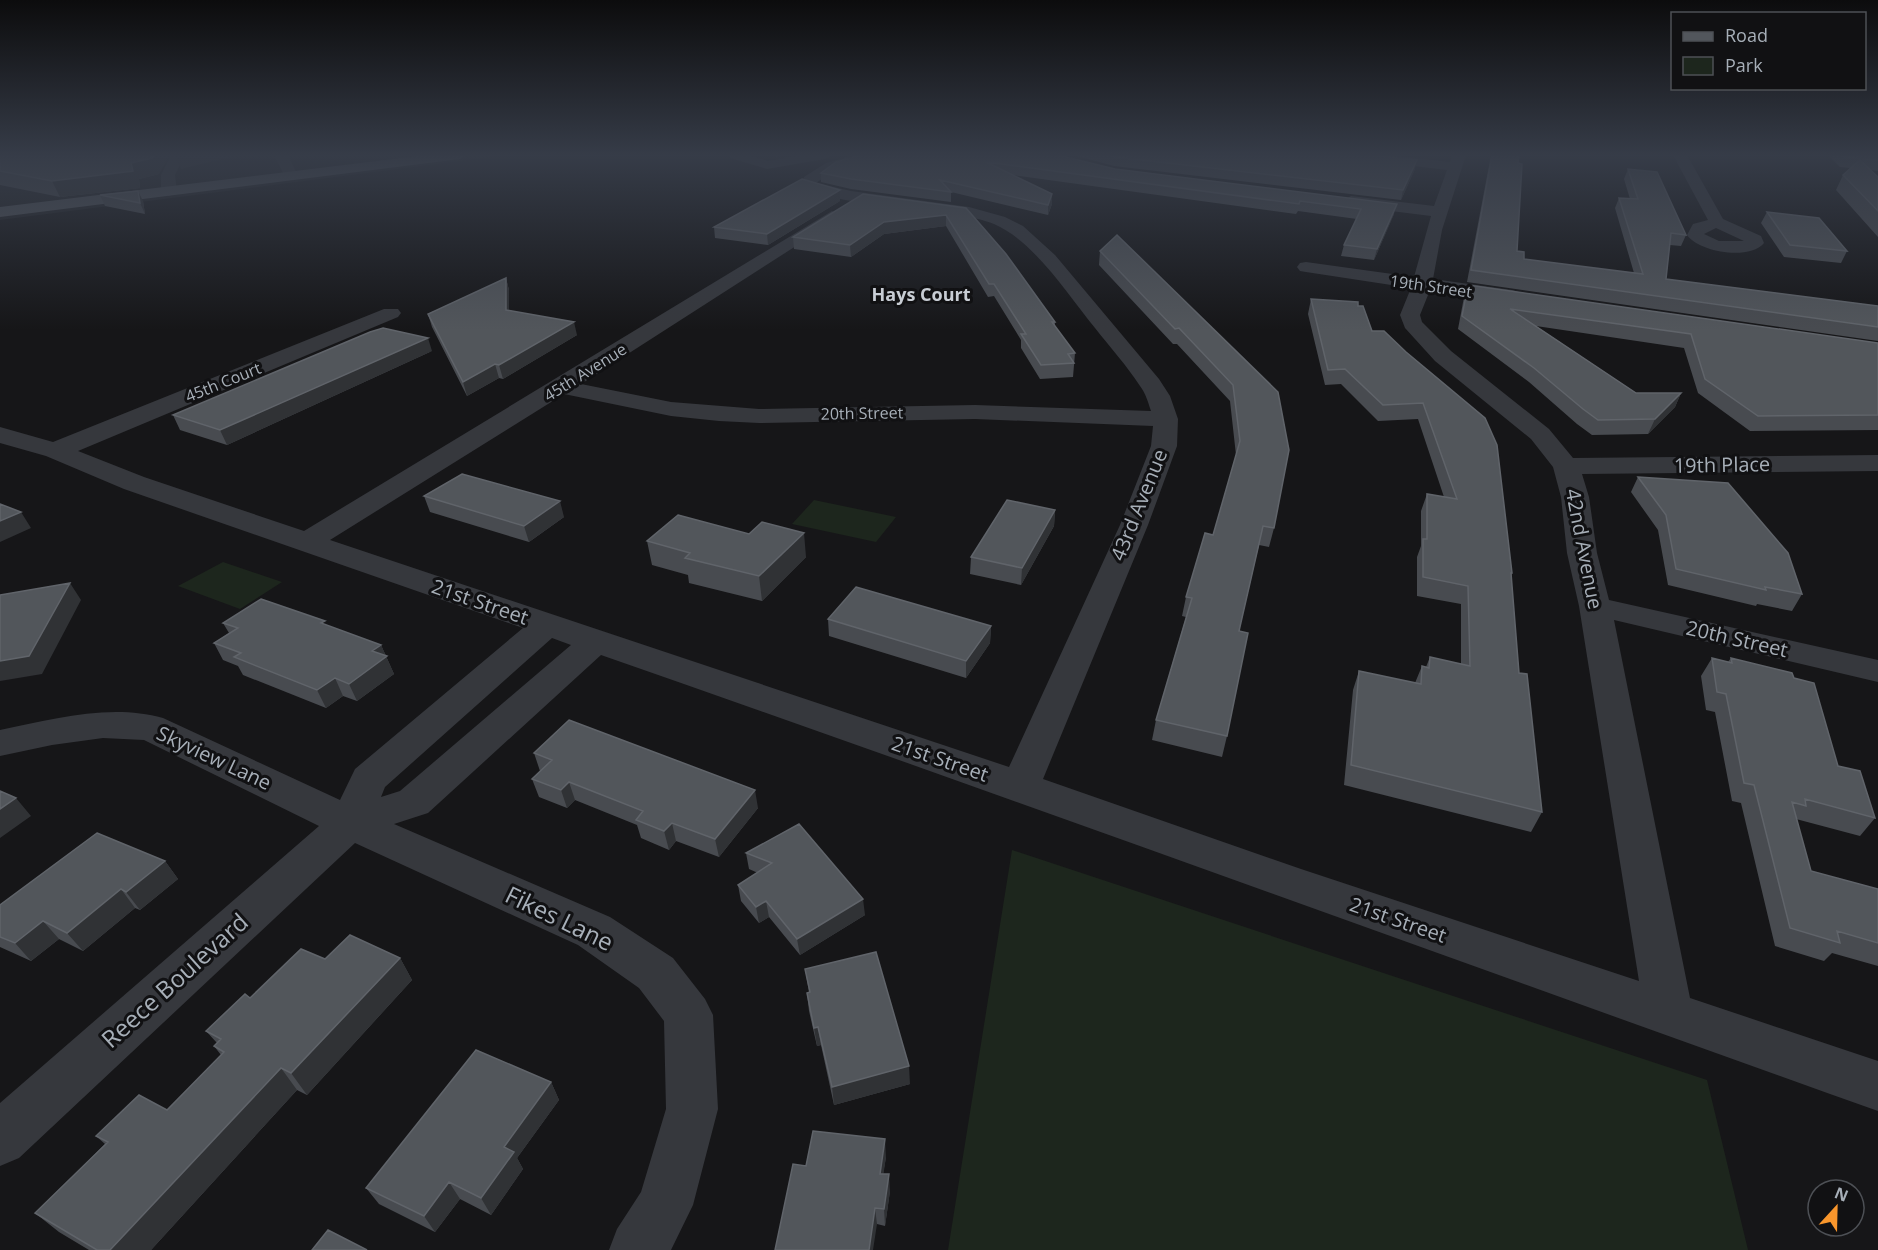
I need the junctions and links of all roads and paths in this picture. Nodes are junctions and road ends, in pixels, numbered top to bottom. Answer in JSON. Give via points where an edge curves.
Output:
{"nodes":[{"id":1,"x":835,"y":213,"type":"edge"},
{"id":2,"x":969,"y":213,"type":"edge"},
{"id":3,"x":1441,"y":213,"type":"edge"},
{"id":4,"x":1712,"y":213,"type":"edge"},
{"id":5,"x":1717,"y":222,"type":"dead end"},
{"id":6,"x":1306,"y":267,"type":"dead end"},
{"id":7,"x":1422,"y":285,"type":"junction"},
{"id":8,"x":1526,"y":298,"type":"edge"},
{"id":9,"x":390,"y":313,"type":"dead end"},
{"id":10,"x":562,"y":387,"type":"junction"},
{"id":11,"x":1166,"y":419,"type":"junction"},
{"id":12,"x":0,"y":435,"type":"edge"},
{"id":13,"x":55,"y":451,"type":"junction"},
{"id":14,"x":1878,"y":463,"type":"edge"},
{"id":15,"x":1566,"y":466,"type":"junction"},
{"id":16,"x":306,"y":542,"type":"junction"},
{"id":17,"x":1595,"y":606,"type":"junction"},
{"id":18,"x":547,"y":625,"type":"junction"},
{"id":19,"x":596,"y":641,"type":"junction"},
{"id":20,"x":1878,"y":671,"type":"edge"},
{"id":21,"x":0,"y":743,"type":"edge"},
{"id":22,"x":1020,"y":786,"type":"junction"},
{"id":23,"x":350,"y":823,"type":"junction"},
{"id":24,"x":1670,"y":1014,"type":"junction"},
{"id":25,"x":1878,"y":1086,"type":"edge"},
{"id":26,"x":0,"y":1139,"type":"edge"},
{"id":27,"x":638,"y":1250,"type":"edge"}],
"edges":[{"from":1,"to":10,"type":"street","name":"45th Avenue"},
{"from":2,"to":11,"type":"street","name":"43rd Avenue","via":[[999,220],[1036,245],[1151,384]]},
{"from":3,"to":7,"type":"street","name":"42nd Avenue"},
{"from":4,"to":5,"type":"street"},
{"from":6,"to":7,"type":"street","name":"19th Street"},
{"from":7,"to":8,"type":"street","name":"19th Street"},
{"from":7,"to":15,"type":"street","name":"42nd Avenue","via":[[1410,315],[1419,334],[1540,434]]},
{"from":9,"to":13,"type":"street","name":"45th Court"},
{"from":10,"to":11,"type":"street","name":"20th Street","via":[[671,409],[719,414],[975,412]]},
{"from":10,"to":16,"type":"street","name":"45th Avenue"},
{"from":11,"to":22,"type":"street","name":"43rd Avenue","via":[[1164,446],[1134,525]]},
{"from":12,"to":13,"type":"street","name":"21st Street"},
{"from":13,"to":16,"type":"street","name":"21st Street","via":[[134,483]]},
{"from":14,"to":15,"type":"street","name":"19th Place"},
{"from":15,"to":17,"type":"street","name":"42nd Avenue"},
{"from":16,"to":18,"type":"street","name":"21st Street"},
{"from":17,"to":20,"type":"street","name":"20th Street"},
{"from":17,"to":24,"type":"street","name":"42nd Avenue"},
{"from":18,"to":19,"type":"street","name":"21st Street"},
{"from":18,"to":23,"type":"street","name":"Reece Boulevard","via":[[369,779]]},
{"from":19,"to":22,"type":"street","name":"21st Street"},
{"from":19,"to":23,"type":"street","name":"Reece Boulevard","via":[[414,802]]},
{"from":21,"to":23,"type":"street","name":"Skyview Lane","via":[[103,725],[150,728]]},
{"from":22,"to":24,"type":"street","name":"21st Street"},
{"from":23,"to":26,"type":"street","name":"Reece Boulevard"},
{"from":23,"to":27,"type":"street","name":"Fikes Lane","via":[[594,931],[656,973],[688,1015],[692,1109],[664,1205]]},
{"from":24,"to":25,"type":"street","name":"21st Street"}]}
